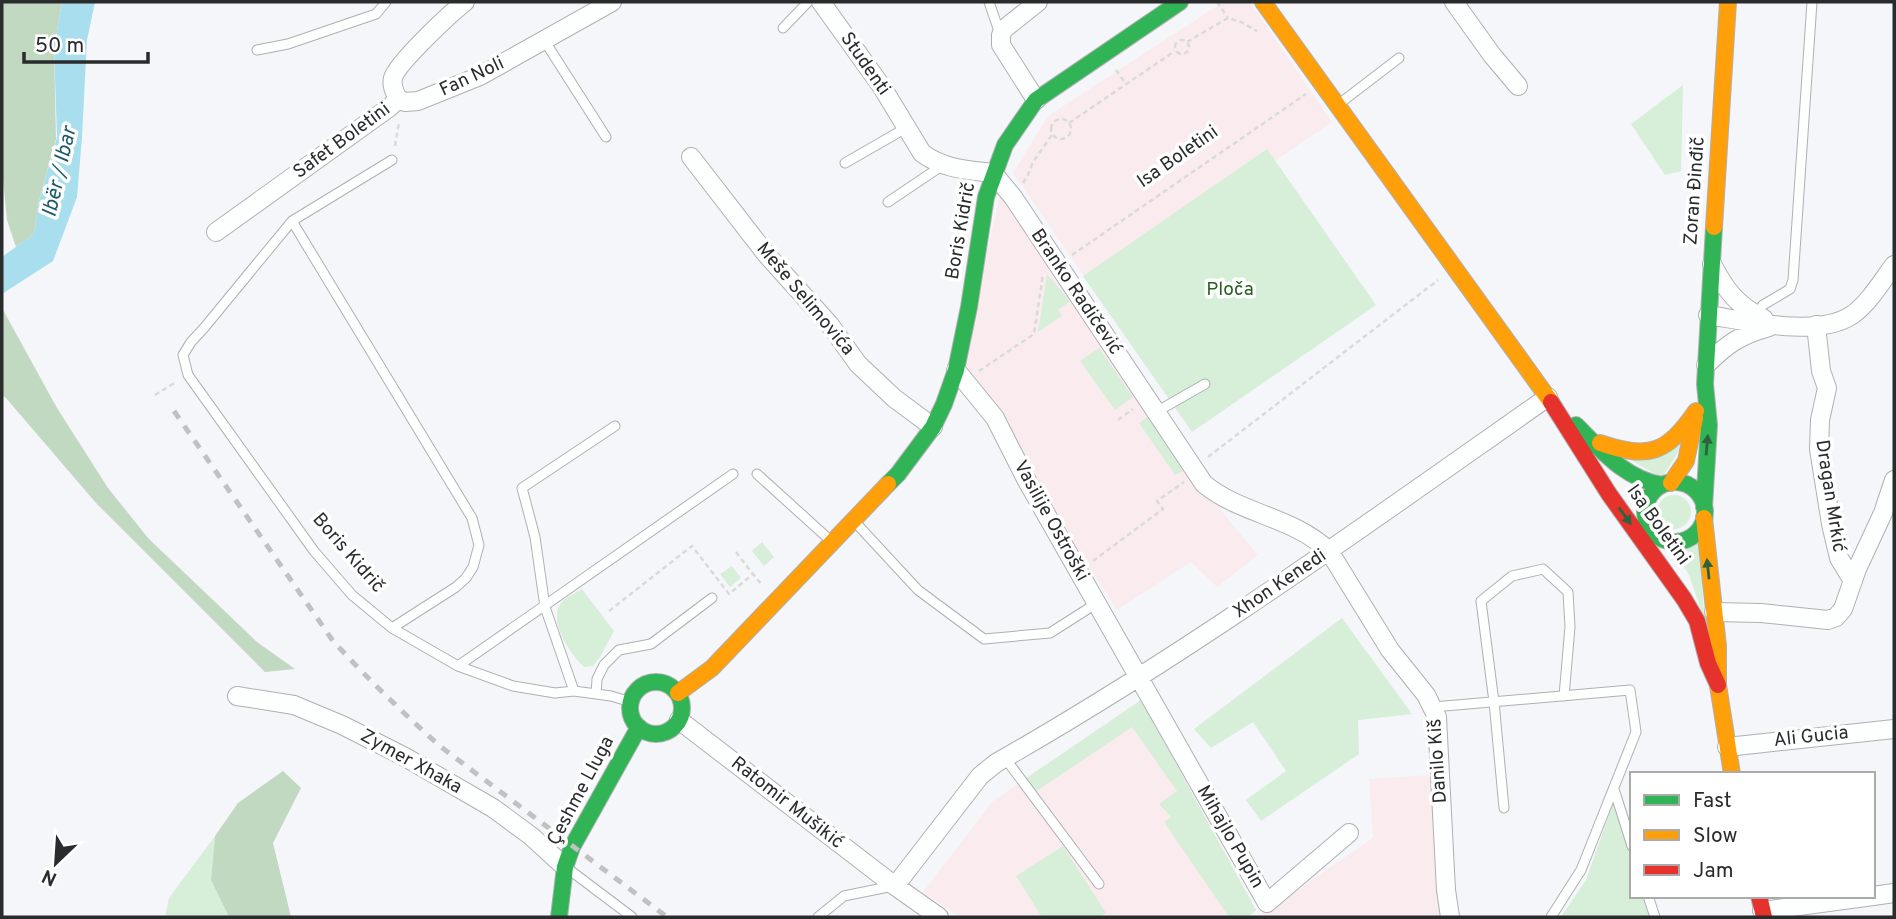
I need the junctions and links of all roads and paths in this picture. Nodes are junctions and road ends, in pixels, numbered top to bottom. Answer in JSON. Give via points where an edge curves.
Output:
{"nodes":[{"id":1,"x":386,"y":2,"type":"edge"},
{"id":2,"x":612,"y":2,"type":"edge"},
{"id":3,"x":808,"y":2,"type":"edge"},
{"id":4,"x":821,"y":2,"type":"edge"},
{"id":5,"x":989,"y":2,"type":"edge"},
{"id":6,"x":1038,"y":2,"type":"edge"},
{"id":7,"x":1180,"y":2,"type":"edge"},
{"id":8,"x":1217,"y":2,"type":"edge"},
{"id":9,"x":1263,"y":2,"type":"edge"},
{"id":10,"x":1454,"y":2,"type":"edge"},
{"id":11,"x":1728,"y":2,"type":"edge"},
{"id":12,"x":1812,"y":2,"type":"edge"},
{"id":13,"x":452,"y":5,"type":"edge"},
{"id":14,"x":1228,"y":18,"type":"junction"},
{"id":15,"x":783,"y":28,"type":"dead end"},
{"id":16,"x":1259,"y":33,"type":"dead end"},
{"id":17,"x":1001,"y":35,"type":"junction"},
{"id":18,"x":544,"y":40,"type":"junction"},
{"id":19,"x":1187,"y":42,"type":"junction"},
{"id":20,"x":257,"y":50,"type":"dead end"},
{"id":21,"x":1175,"y":51,"type":"junction"},
{"id":22,"x":1399,"y":58,"type":"dead end"},
{"id":23,"x":1321,"y":83,"type":"junction"},
{"id":24,"x":1518,"y":86,"type":"dead end"},
{"id":25,"x":400,"y":100,"type":"junction"},
{"id":26,"x":1036,"y":100,"type":"junction"},
{"id":27,"x":1337,"y":105,"type":"junction"},
{"id":28,"x":1069,"y":123,"type":"junction"},
{"id":29,"x":906,"y":128,"type":"junction"},
{"id":30,"x":1052,"y":135,"type":"junction"},
{"id":31,"x":606,"y":137,"type":"dead end"},
{"id":32,"x":691,"y":157,"type":"dead end"},
{"id":33,"x":392,"y":160,"type":"joint"},
{"id":34,"x":845,"y":163,"type":"dead end"},
{"id":35,"x":943,"y":165,"type":"junction"},
{"id":36,"x":993,"y":173,"type":"junction"},
{"id":37,"x":1013,"y":197,"type":"junction"},
{"id":38,"x":888,"y":202,"type":"dead end"},
{"id":39,"x":292,"y":221,"type":"junction"},
{"id":40,"x":216,"y":232,"type":"dead end"},
{"id":41,"x":1711,"y":263,"type":"junction"},
{"id":42,"x":1057,"y":264,"type":"junction"},
{"id":43,"x":1894,"y":265,"type":"edge"},
{"id":44,"x":1455,"y":268,"type":"junction"},
{"id":45,"x":1708,"y":315,"type":"junction"},
{"id":46,"x":1756,"y":315,"type":"junction"},
{"id":47,"x":1776,"y":325,"type":"junction"},
{"id":48,"x":1816,"y":325,"type":"junction"},
{"id":49,"x":1706,"y":365,"type":"junction"},
{"id":50,"x":188,"y":375,"type":"junction"},
{"id":51,"x":961,"y":375,"type":"junction"},
{"id":52,"x":1205,"y":383,"type":"dead end"},
{"id":53,"x":1705,"y":384,"type":"junction"},
{"id":54,"x":155,"y":396,"type":"dead end"},
{"id":55,"x":1548,"y":397,"type":"junction"},
{"id":56,"x":1132,"y":410,"type":"dead end"},
{"id":57,"x":1696,"y":411,"type":"junction"},
{"id":58,"x":1156,"y":412,"type":"junction"},
{"id":59,"x":1118,"y":420,"type":"dead end"},
{"id":60,"x":615,"y":426,"type":"dead end"},
{"id":61,"x":933,"y":427,"type":"junction"},
{"id":62,"x":1586,"y":444,"type":"junction"},
{"id":63,"x":1195,"y":471,"type":"junction"},
{"id":64,"x":733,"y":474,"type":"dead end"},
{"id":65,"x":757,"y":474,"type":"dead end"},
{"id":66,"x":1894,"y":480,"type":"edge"},
{"id":67,"x":1667,"y":484,"type":"junction"},
{"id":68,"x":1704,"y":512,"type":"junction"},
{"id":69,"x":853,"y":521,"type":"junction"},
{"id":70,"x":1653,"y":531,"type":"junction"},
{"id":71,"x":832,"y":543,"type":"junction"},
{"id":72,"x":1329,"y":551,"type":"junction"},
{"id":73,"x":736,"y":552,"type":"dead end"},
{"id":74,"x":1079,"y":571,"type":"junction"},
{"id":75,"x":1853,"y":581,"type":"junction"},
{"id":76,"x":712,"y":598,"type":"dead end"},
{"id":77,"x":1097,"y":603,"type":"junction"},
{"id":78,"x":545,"y":607,"type":"junction"},
{"id":79,"x":609,"y":611,"type":"dead end"},
{"id":80,"x":1714,"y":612,"type":"junction"},
{"id":81,"x":1696,"y":621,"type":"junction"},
{"id":82,"x":392,"y":628,"type":"junction"},
{"id":83,"x":458,"y":666,"type":"junction"},
{"id":84,"x":1139,"y":678,"type":"junction"},
{"id":85,"x":1718,"y":685,"type":"junction"},
{"id":86,"x":574,"y":691,"type":"junction"},
{"id":87,"x":678,"y":693,"type":"junction"},
{"id":88,"x":596,"y":694,"type":"junction"},
{"id":89,"x":237,"y":696,"type":"dead end"},
{"id":90,"x":1564,"y":696,"type":"junction"},
{"id":91,"x":631,"y":702,"type":"junction"},
{"id":92,"x":1494,"y":702,"type":"junction"},
{"id":93,"x":1433,"y":707,"type":"junction"},
{"id":94,"x":679,"y":720,"type":"junction"},
{"id":95,"x":639,"y":727,"type":"junction"},
{"id":96,"x":1894,"y":729,"type":"edge"},
{"id":97,"x":1727,"y":747,"type":"junction"},
{"id":98,"x":1005,"y":758,"type":"junction"},
{"id":99,"x":1732,"y":772,"type":"edge"},
{"id":100,"x":1614,"y":789,"type":"junction"},
{"id":101,"x":1504,"y":808,"type":"dead end"},
{"id":102,"x":1349,"y":833,"type":"dead end"},
{"id":103,"x":1630,"y":840,"type":"edge"},
{"id":104,"x":565,"y":867,"type":"junction"},
{"id":105,"x":1099,"y":884,"type":"dead end"},
{"id":106,"x":895,"y":886,"type":"junction"},
{"id":107,"x":1894,"y":893,"type":"edge"},
{"id":108,"x":1875,"y":896,"type":"edge"},
{"id":109,"x":1649,"y":898,"type":"edge"},
{"id":110,"x":1854,"y":898,"type":"edge"},
{"id":111,"x":1762,"y":908,"type":"edge"},
{"id":112,"x":558,"y":917,"type":"edge"},
{"id":113,"x":632,"y":917,"type":"edge"},
{"id":114,"x":818,"y":917,"type":"edge"},
{"id":115,"x":939,"y":917,"type":"edge"},
{"id":116,"x":1450,"y":917,"type":"edge"},
{"id":117,"x":1551,"y":917,"type":"edge"},
{"id":118,"x":1655,"y":917,"type":"edge"}],
"edges":[{"from":1,"to":20,"type":"lane","via":[[376,14]]},
{"from":2,"to":18,"type":"street","name":"Fan Noli"},
{"from":3,"to":15,"type":"lane"},
{"from":4,"to":29,"type":"street","name":"Studenti"},
{"from":5,"to":17,"type":"lane"},
{"from":6,"to":17,"type":"street"},
{"from":7,"to":26,"type":"main road","name":"Boris Kidrič"},
{"from":8,"to":14,"type":"path"},
{"from":9,"to":23,"type":"main road","name":"Isa Boletini"},
{"from":10,"to":24,"type":"street"},
{"from":11,"to":41,"type":"main road","name":"Zoran Đinđič"},
{"from":12,"to":46,"type":"lane","via":[[1793,280],[1790,289]]},
{"from":13,"to":25,"type":"street","name":"Safet Boletini","via":[[399,67],[393,80]]},
{"from":14,"to":16,"type":"path"},
{"from":14,"to":19,"type":"path"},
{"from":17,"to":26,"type":"street","via":[[1001,45]]},
{"from":18,"to":25,"type":"street","name":"Fan Noli","via":[[481,76],[418,101]]},
{"from":18,"to":31,"type":"lane"},
{"from":19,"to":21,"type":"path","via":[[1178,40]]},
{"from":19,"to":21,"type":"path","via":[[1186,53]]},
{"from":21,"to":28,"type":"path"},
{"from":22,"to":27,"type":"lane"},
{"from":23,"to":27,"type":"main road","name":"Isa Boletini"},
{"from":23,"to":42,"type":"path","name":"Isa Boletini"},
{"from":25,"to":33,"type":"path"},
{"from":25,"to":40,"type":"street","name":"Safet Boletini"},
{"from":26,"to":36,"type":"main road","name":"Boris Kidrič","via":[[1005,145]]},
{"from":27,"to":44,"type":"main road","name":"Isa Boletini"},
{"from":28,"to":30,"type":"path","via":[[1055,120]]},
{"from":28,"to":30,"type":"path","via":[[1068,137],[1061,140]]},
{"from":29,"to":34,"type":"lane"},
{"from":29,"to":35,"type":"street","name":"Studenti","via":[[922,153]]},
{"from":30,"to":37,"type":"path"},
{"from":32,"to":61,"type":"street","name":"Meše Selimovića","via":[[858,363]]},
{"from":33,"to":39,"type":"lane"},
{"from":35,"to":36,"type":"street","name":"Studenti"},
{"from":35,"to":38,"type":"lane"},
{"from":36,"to":37,"type":"street","name":"Branko Radičević"},
{"from":36,"to":51,"type":"main road","name":"Boris Kidrič","via":[[981,222]]},
{"from":37,"to":42,"type":"street","name":"Branko Radičević"},
{"from":39,"to":50,"type":"lane","via":[[191,342],[183,355]]},
{"from":39,"to":82,"type":"lane","via":[[472,518],[479,545],[466,578]]},
{"from":41,"to":45,"type":"main road","name":"Zoran Đinđič"},
{"from":41,"to":46,"type":"street","via":[[1722,284]]},
{"from":42,"to":51,"type":"path","via":[[1043,273],[1034,334]]},
{"from":42,"to":58,"type":"street","name":"Branko Radičević"},
{"from":43,"to":48,"type":"street","via":[[1850,317]]},
{"from":44,"to":55,"type":"main road","name":"Isa Boletini"},
{"from":44,"to":63,"type":"path"},
{"from":45,"to":47,"type":"street"},
{"from":45,"to":49,"type":"main road","name":"Zoran Đinđič"},
{"from":46,"to":47,"type":"street"},
{"from":47,"to":48,"type":"street"},
{"from":47,"to":49,"type":"street","via":[[1737,339]]},
{"from":48,"to":75,"type":"street","name":"Dragan Mrkić","via":[[1827,388],[1819,420],[1819,449],[1839,558]]},
{"from":49,"to":53,"type":"main road","name":"Zoran Đinđič"},
{"from":50,"to":54,"type":"path"},
{"from":50,"to":82,"type":"lane","name":"Boris Kidrič","via":[[314,551],[352,595]]},
{"from":51,"to":61,"type":"main road","name":"Boris Kidrič"},
{"from":51,"to":74,"type":"street","name":"Vasilije Ostroški","via":[[995,418]]},
{"from":52,"to":58,"type":"lane"},
{"from":53,"to":57,"type":"main road","name":"Zoran Đinđič"},
{"from":68,"to":53,"type":"main road","name":"Zoran Đinđič","one_way":true,"via":[[1709,425]]},
{"from":55,"to":62,"type":"main road","name":"Isa Boletini"},
{"from":55,"to":72,"type":"street","name":"Xhon Kenedi"},
{"from":56,"to":59,"type":"path"},
{"from":57,"to":62,"type":"main road","via":[[1685,429],[1655,450],[1629,452]]},
{"from":57,"to":67,"type":"main road","name":"Zoran Đinđič","via":[[1687,460]]},
{"from":58,"to":63,"type":"street","name":"Branko Radičević"},
{"from":60,"to":78,"type":"lane","via":[[522,488]]},
{"from":61,"to":69,"type":"main road","name":"Boris Kidrič","via":[[898,474]]},
{"from":62,"to":67,"type":"main road","name":"Isa Boletini","via":[[1641,481]]},
{"from":62,"to":70,"type":"main road"},
{"from":62,"to":81,"type":"main road","name":"Isa Boletini","one_way":true,"via":[[1609,494]]},
{"from":63,"to":72,"type":"street","name":"Branko Radičević","via":[[1216,494],[1286,523]]},
{"from":63,"to":74,"type":"path","via":[[1157,501],[1163,509]]},
{"from":64,"to":78,"type":"lane"},
{"from":65,"to":71,"type":"lane"},
{"from":66,"to":75,"type":"street","name":"Dragan Mrkić"},
{"from":67,"to":68,"type":"main road","via":[[1680,483],[1695,491]]},
{"from":67,"to":70,"type":"main road","name":"Zoran Đinđič","via":[[1654,491],[1645,507]]},
{"from":68,"to":70,"type":"main road","via":[[1701,527],[1686,540],[1667,541]]},
{"from":80,"to":68,"type":"main road","name":"Zoran Đinđič","one_way":true},
{"from":69,"to":71,"type":"main road","name":"Boris Kidrič"},
{"from":69,"to":77,"type":"lane","via":[[918,590],[984,639],[1050,633]]},
{"from":70,"to":81,"type":"main road","via":[[1692,597]]},
{"from":71,"to":87,"type":"main road","name":"Boris Kidrič","via":[[712,668]]},
{"from":72,"to":84,"type":"street","name":"Xhon Kenedi"},
{"from":72,"to":93,"type":"street","name":"Danilo Kiš","via":[[1390,650]]},
{"from":73,"to":79,"type":"path","via":[[755,576],[729,594],[692,546]]},
{"from":74,"to":77,"type":"street","name":"Vasilije Ostroški"},
{"from":75,"to":80,"type":"street","name":"Dragan Mrkić","via":[[1843,609],[1828,620]]},
{"from":76,"to":88,"type":"lane","via":[[651,644],[619,650],[604,665]]},
{"from":77,"to":84,"type":"street","name":"Vasilije Ostroški"},
{"from":78,"to":83,"type":"lane"},
{"from":78,"to":86,"type":"lane"},
{"from":80,"to":85,"type":"main road","name":"Zoran Đinđič"},
{"from":81,"to":85,"type":"main road","name":"Isa Boletini"},
{"from":82,"to":83,"type":"lane","name":"Boris Kidrič"},
{"from":83,"to":86,"type":"lane","name":"Boris Kidrič","via":[[513,686],[555,693]]},
{"from":84,"to":98,"type":"street","name":"Xhon Kenedi"},
{"from":84,"to":102,"type":"street","name":"Mihajlo Pupin","via":[[1267,903]]},
{"from":85,"to":97,"type":"main road","name":"Zoran Đinđič"},
{"from":86,"to":88,"type":"lane","name":"Boris Kidrič"},
{"from":87,"to":91,"type":"main road","via":[[667,684],[653,682],[640,687]]},
{"from":87,"to":94,"type":"main road","via":[[683,707]]},
{"from":88,"to":91,"type":"lane","name":"Boris Kidrič"},
{"from":89,"to":104,"type":"street","name":"Zymer Xhaka","via":[[294,705],[405,757],[493,808]]},
{"from":90,"to":92,"type":"lane"},
{"from":90,"to":92,"type":"lane","via":[[1568,592],[1543,569],[1512,576],[1481,601]]},
{"from":90,"to":100,"type":"lane","via":[[1630,690],[1636,732]]},
{"from":91,"to":95,"type":"main road"},
{"from":92,"to":93,"type":"lane"},
{"from":92,"to":101,"type":"lane"},
{"from":93,"to":116,"type":"street","name":"Danilo Kiš"},
{"from":94,"to":95,"type":"main road","via":[[664,733]]},
{"from":94,"to":106,"type":"street","name":"Ratomir Mušikić"},
{"from":95,"to":104,"type":"main road","name":"Çeshme Lluga"},
{"from":96,"to":97,"type":"street","name":"Ali Gucia"},
{"from":97,"to":99,"type":"main road","name":"Zoran Đinđič"},
{"from":98,"to":105,"type":"lane"},
{"from":98,"to":106,"type":"street","name":"Xhon Kenedi","via":[[980,776]]},
{"from":100,"to":103,"type":"lane"},
{"from":100,"to":117,"type":"lane","via":[[1581,870]]},
{"from":104,"to":112,"type":"main road","name":"Çeshme Lluga"},
{"from":104,"to":113,"type":"lane"},
{"from":106,"to":114,"type":"lane","via":[[844,896]]},
{"from":106,"to":115,"type":"street","name":"Ratomir Mušikić"},
{"from":107,"to":108,"type":"street"},
{"from":109,"to":118,"type":"lane"},
{"from":110,"to":111,"type":"street"}]}
